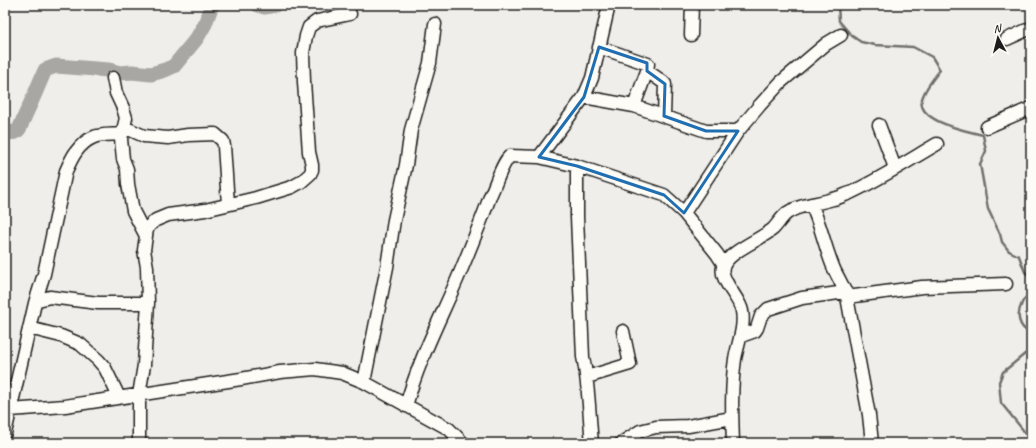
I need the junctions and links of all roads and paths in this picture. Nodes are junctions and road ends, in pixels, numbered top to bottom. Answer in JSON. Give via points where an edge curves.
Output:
{"nodes":[{"id":1,"x":609,"y":5,"type":"edge"},
{"id":2,"x":692,"y":5,"type":"edge"},
{"id":3,"x":350,"y":14,"type":"dead end"},
{"id":4,"x":435,"y":24,"type":"dead end"},
{"id":5,"x":1031,"y":28,"type":"edge"},
{"id":6,"x":691,"y":35,"type":"dead end"},
{"id":7,"x":841,"y":35,"type":"dead end"},
{"id":8,"x":1007,"y":39,"type":"dead end"},
{"id":9,"x":599,"y":47,"type":"junction"},
{"id":10,"x":647,"y":71,"type":"junction"},
{"id":11,"x":112,"y":78,"type":"dead end"},
{"id":12,"x":584,"y":97,"type":"junction"},
{"id":13,"x":634,"y":106,"type":"junction"},
{"id":14,"x":1031,"y":109,"type":"edge"},
{"id":15,"x":664,"y":116,"type":"junction"},
{"id":16,"x":879,"y":125,"type":"dead end"},
{"id":17,"x":987,"y":127,"type":"dead end"},
{"id":18,"x":123,"y":131,"type":"junction"},
{"id":19,"x":738,"y":131,"type":"junction"},
{"id":20,"x":937,"y":144,"type":"dead end"},
{"id":21,"x":539,"y":157,"type":"junction"},
{"id":22,"x":577,"y":166,"type":"junction"},
{"id":23,"x":895,"y":168,"type":"junction"},
{"id":24,"x":228,"y":204,"type":"junction"},
{"id":25,"x":811,"y":204,"type":"junction"},
{"id":26,"x":684,"y":213,"type":"junction"},
{"id":27,"x":145,"y":234,"type":"junction"},
{"id":28,"x":724,"y":265,"type":"junction"},
{"id":29,"x":1006,"y":284,"type":"dead end"},
{"id":30,"x":846,"y":295,"type":"junction"},
{"id":31,"x":35,"y":303,"type":"junction"},
{"id":32,"x":148,"y":303,"type":"junction"},
{"id":33,"x":29,"y":328,"type":"junction"},
{"id":34,"x":623,"y":331,"type":"dead end"},
{"id":35,"x":741,"y":336,"type":"junction"},
{"id":36,"x":587,"y":377,"type":"junction"},
{"id":37,"x":364,"y":382,"type":"junction"},
{"id":38,"x":139,"y":395,"type":"junction"},
{"id":39,"x":119,"y":397,"type":"junction"},
{"id":40,"x":406,"y":406,"type":"junction"},
{"id":41,"x":10,"y":410,"type":"junction"},
{"id":42,"x":732,"y":418,"type":"junction"},
{"id":43,"x":5,"y":433,"type":"edge"},
{"id":44,"x":139,"y":443,"type":"edge"},
{"id":45,"x":462,"y":443,"type":"edge"},
{"id":46,"x":592,"y":443,"type":"edge"},
{"id":47,"x":620,"y":443,"type":"edge"},
{"id":48,"x":733,"y":443,"type":"edge"},
{"id":49,"x":872,"y":443,"type":"edge"}],
"edges":[{"from":1,"to":9,"type":"street"},
{"from":2,"to":6,"type":"street"},
{"from":3,"to":24,"type":"street","via":[[317,21],[309,27],[306,36],[303,53],[312,165],[310,174],[292,187]]},
{"from":4,"to":37,"type":"street","via":[[430,64],[411,130]]},
{"from":5,"to":8,"type":"street"},
{"from":7,"to":19,"type":"street","via":[[826,44],[781,82]]},
{"from":9,"to":10,"type":"street","via":[[648,64]]},
{"from":9,"to":12,"type":"street","via":[[592,78]]},
{"from":10,"to":13,"type":"street"},
{"from":10,"to":15,"type":"street","via":[[665,84]]},
{"from":11,"to":18,"type":"street","via":[[126,118]]},
{"from":12,"to":13,"type":"street"},
{"from":12,"to":21,"type":"street"},
{"from":13,"to":15,"type":"street"},
{"from":14,"to":17,"type":"street"},
{"from":15,"to":19,"type":"street","via":[[706,131]]},
{"from":16,"to":23,"type":"street"},
{"from":18,"to":24,"type":"street","via":[[168,138],[215,134],[223,141],[224,146]]},
{"from":18,"to":27,"type":"street","via":[[123,159],[127,169],[133,211]]},
{"from":18,"to":31,"type":"street","via":[[94,136],[79,147],[73,156],[66,171],[44,274]]},
{"from":19,"to":26,"type":"street"},
{"from":20,"to":23,"type":"street"},
{"from":21,"to":22,"type":"street"},
{"from":21,"to":40,"type":"street","via":[[513,156],[507,159],[437,321]]},
{"from":22,"to":26,"type":"street","via":[[664,195]]},
{"from":22,"to":36,"type":"street","via":[[579,280],[583,357]]},
{"from":23,"to":25,"type":"street","via":[[851,192],[832,200]]},
{"from":24,"to":27,"type":"street","via":[[168,215],[156,220]]},
{"from":25,"to":28,"type":"street","via":[[787,213],[774,227],[739,250]]},
{"from":25,"to":30,"type":"street"},
{"from":26,"to":28,"type":"street"},
{"from":27,"to":32,"type":"street"},
{"from":28,"to":35,"type":"street","via":[[724,277],[742,310]]},
{"from":29,"to":30,"type":"street","via":[[922,287]]},
{"from":30,"to":35,"type":"street","via":[[802,298],[768,309],[761,316],[755,331]]},
{"from":30,"to":49,"type":"street"},
{"from":31,"to":32,"type":"street","via":[[50,297],[98,303]]},
{"from":31,"to":33,"type":"street"},
{"from":32,"to":38,"type":"street","via":[[144,365]]},
{"from":33,"to":39,"type":"street","via":[[80,344],[105,368]]},
{"from":33,"to":41,"type":"street"},
{"from":34,"to":36,"type":"street","via":[[630,364]]},
{"from":35,"to":42,"type":"street","via":[[732,390]]},
{"from":36,"to":46,"type":"street"},
{"from":37,"to":38,"type":"street","via":[[342,373],[315,369],[280,372]]},
{"from":37,"to":40,"type":"street"},
{"from":38,"to":39,"type":"street"},
{"from":38,"to":44,"type":"street"},
{"from":39,"to":41,"type":"street","via":[[65,406]]},
{"from":40,"to":45,"type":"street","via":[[449,429]]},
{"from":41,"to":43,"type":"street"},
{"from":42,"to":47,"type":"street","via":[[688,426],[656,427],[640,431]]},
{"from":42,"to":48,"type":"street"}]}
